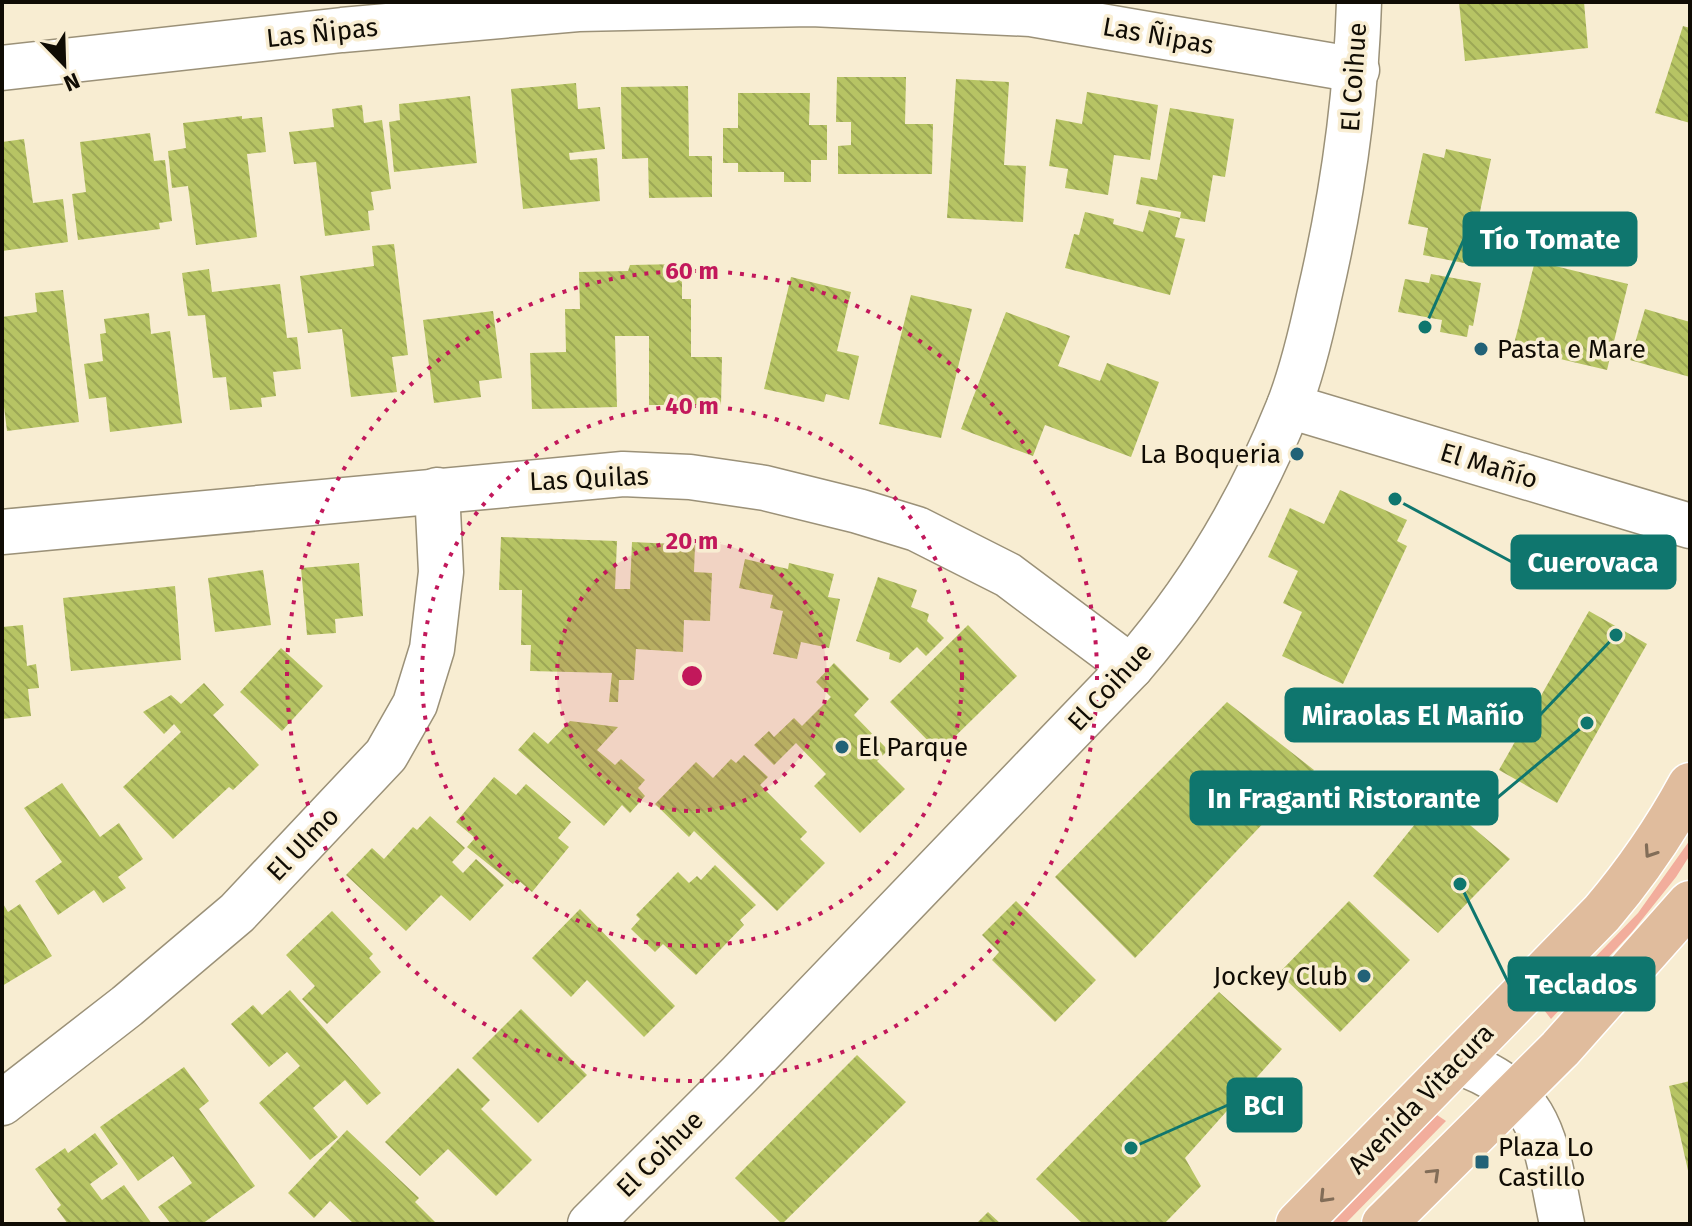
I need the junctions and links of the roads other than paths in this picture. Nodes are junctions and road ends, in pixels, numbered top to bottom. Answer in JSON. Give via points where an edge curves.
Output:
{"nodes":[{"id":1,"x":1359,"y":2,"type":"edge"},
{"id":2,"x":2,"y":68,"type":"edge"},
{"id":3,"x":1357,"y":70,"type":"junction"},
{"id":4,"x":1289,"y":406,"type":"junction"},
{"id":5,"x":437,"y":490,"type":"junction"},
{"id":6,"x":1690,"y":526,"type":"edge"},
{"id":7,"x":2,"y":532,"type":"edge"},
{"id":8,"x":1131,"y":667,"type":"junction"},
{"id":9,"x":1690,"y":785,"type":"edge"},
{"id":10,"x":1690,"y":903,"type":"edge"},
{"id":11,"x":1457,"y":1062,"type":"junction"},
{"id":12,"x":1516,"y":1095,"type":"junction"},
{"id":13,"x":2,"y":1103,"type":"edge"},
{"id":14,"x":590,"y":1224,"type":"edge"},
{"id":15,"x":1298,"y":1224,"type":"edge"},
{"id":16,"x":1384,"y":1224,"type":"edge"},
{"id":17,"x":1562,"y":1224,"type":"edge"}],
"edges":[{"from":1,"to":3,"type":"street","name":"El Coihue"},
{"from":2,"to":3,"type":"street","name":"Las Ñipas","via":[[578,9],[811,4],[1031,14]]},
{"from":3,"to":4,"type":"street","name":"El Coihue","via":[[1334,235]]},
{"from":4,"to":6,"type":"street","name":"El Mañío"},
{"from":4,"to":8,"type":"street","name":"El Coihue","via":[[1233,525],[1202,577]]},
{"from":5,"to":7,"type":"street","name":"Las Quilas"},
{"from":5,"to":8,"type":"street","name":"Las Quilas","via":[[623,474],[690,477],[765,488],[858,511],[917,529],[1008,575]]},
{"from":5,"to":13,"type":"street","name":"El Ulmo","via":[[441,572],[432,649],[415,704],[386,755],[237,913]]},
{"from":8,"to":14,"type":"street","name":"El Coihue"},
{"from":9,"to":11,"type":"main road","name":"Avenida Vitacura","one_way":true,"via":[[1629,882]]},
{"from":10,"to":12,"type":"main road"},
{"from":11,"to":12,"type":"street","via":[[1487,1074]]},
{"from":11,"to":15,"type":"main road","name":"Avenida Vitacura","one_way":true},
{"from":16,"to":12,"type":"main road","one_way":true},
{"from":12,"to":17,"type":"street","via":[[1543,1136]]}]}
